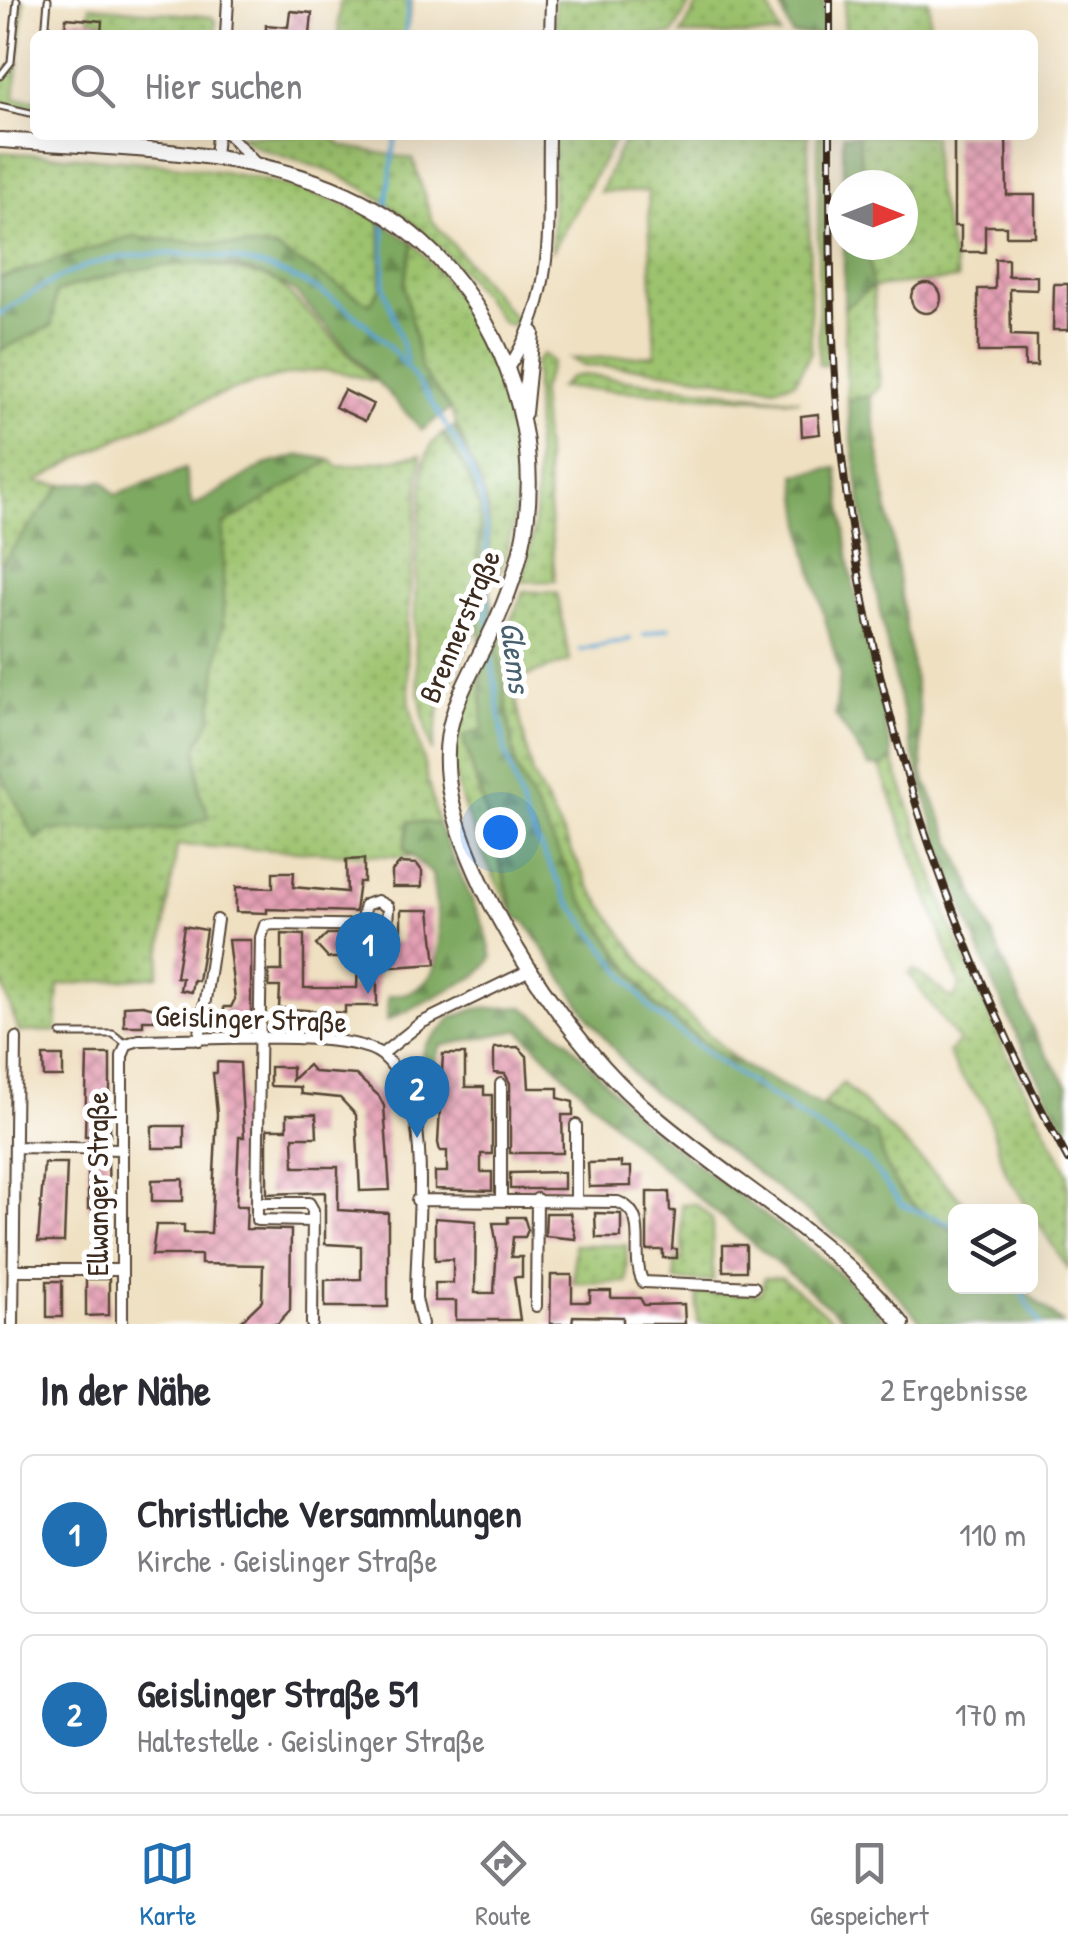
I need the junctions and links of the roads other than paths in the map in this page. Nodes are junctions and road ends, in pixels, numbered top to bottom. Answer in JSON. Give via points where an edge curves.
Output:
{"nodes":[{"id":1,"x":17,"y":0,"type":"edge"},
{"id":2,"x":48,"y":0,"type":"edge"},
{"id":3,"x":228,"y":0,"type":"edge"},
{"id":4,"x":551,"y":0,"type":"edge"},
{"id":5,"x":45,"y":30,"type":"edge"},
{"id":6,"x":226,"y":30,"type":"edge"},
{"id":7,"x":550,"y":30,"type":"edge"},
{"id":8,"x":0,"y":76,"type":"edge"},
{"id":9,"x":0,"y":106,"type":"edge"},
{"id":10,"x":30,"y":113,"type":"edge"},
{"id":11,"x":0,"y":140,"type":"edge"},
{"id":12,"x":217,"y":140,"type":"edge"},
{"id":13,"x":234,"y":140,"type":"edge"},
{"id":14,"x":549,"y":140,"type":"edge"},
{"id":15,"x":215,"y":158,"type":"junction"},
{"id":16,"x":256,"y":164,"type":"junction"},
{"id":17,"x":532,"y":334,"type":"junction"},
{"id":18,"x":508,"y":370,"type":"junction"},
{"id":19,"x":524,"y":418,"type":"junction"},
{"id":20,"x":218,"y":920,"type":"dead end"},
{"id":21,"x":361,"y":924,"type":"dead end"},
{"id":22,"x":532,"y":969,"type":"junction"},
{"id":23,"x":61,"y":1034,"type":"dead end"},
{"id":24,"x":16,"y":1038,"type":"dead end"},
{"id":25,"x":257,"y":1039,"type":"junction"},
{"id":26,"x":199,"y":1040,"type":"junction"},
{"id":27,"x":127,"y":1044,"type":"junction"},
{"id":28,"x":382,"y":1054,"type":"junction"},
{"id":29,"x":501,"y":1084,"type":"dead end"},
{"id":30,"x":576,"y":1125,"type":"dead end"},
{"id":31,"x":16,"y":1146,"type":"junction"},
{"id":32,"x":122,"y":1149,"type":"junction"},
{"id":33,"x":501,"y":1198,"type":"junction"},
{"id":34,"x":417,"y":1200,"type":"junction"},
{"id":35,"x":536,"y":1200,"type":"junction"},
{"id":36,"x":576,"y":1200,"type":"junction"},
{"id":37,"x":257,"y":1202,"type":"junction"},
{"id":38,"x":313,"y":1221,"type":"junction"},
{"id":39,"x":14,"y":1270,"type":"junction"},
{"id":40,"x":122,"y":1270,"type":"junction"},
{"id":41,"x":754,"y":1287,"type":"dead end"},
{"id":42,"x":536,"y":1306,"type":"dead end"},
{"id":43,"x":13,"y":1324,"type":"edge"},
{"id":44,"x":122,"y":1324,"type":"edge"},
{"id":45,"x":312,"y":1324,"type":"edge"},
{"id":46,"x":422,"y":1324,"type":"edge"},
{"id":47,"x":902,"y":1324,"type":"edge"}],
"edges":[{"from":1,"to":8,"type":"lane","via":[[12,62]]},
{"from":2,"to":5,"type":"lane"},
{"from":3,"to":6,"type":"street"},
{"from":4,"to":7,"type":"street"},
{"from":9,"to":10,"type":"lane"},
{"from":11,"to":15,"type":"main road","name":"Brennerstraße"},
{"from":12,"to":15,"type":"street"},
{"from":13,"to":16,"type":"street"},
{"from":14,"to":17,"type":"street","via":[[547,270]]},
{"from":15,"to":16,"type":"main road","name":"Brennerstraße"},
{"from":16,"to":18,"type":"main road","name":"Brennerstraße","via":[[330,184],[398,221],[457,279]]},
{"from":17,"to":18,"type":"street"},
{"from":17,"to":19,"type":"main road"},
{"from":18,"to":19,"type":"main road","name":"Brennerstraße"},
{"from":19,"to":22,"type":"main road","name":"Brennerstraße","via":[[529,513],[515,574],[462,684],[445,742],[453,811],[490,902]]},
{"from":20,"to":26,"type":"street"},
{"from":21,"to":25,"type":"street","via":[[266,926]]},
{"from":22,"to":28,"type":"street","name":"Geislinger Straße","via":[[422,1023]]},
{"from":22,"to":47,"type":"main road","name":"Brennerstraße","via":[[623,1088],[840,1259]]},
{"from":23,"to":27,"type":"lane","name":"Geislinger Straße","via":[[113,1034]]},
{"from":24,"to":31,"type":"street"},
{"from":25,"to":26,"type":"street","name":"Geislinger Straße"},
{"from":25,"to":28,"type":"street","name":"Geislinger Straße","via":[[337,1042]]},
{"from":25,"to":37,"type":"street"},
{"from":26,"to":27,"type":"street","name":"Geislinger Straße"},
{"from":27,"to":32,"type":"street","name":"Ellwanger Straße"},
{"from":28,"to":34,"type":"street","name":"Geislinger Straße","via":[[412,1101]]},
{"from":29,"to":33,"type":"street"},
{"from":30,"to":36,"type":"street"},
{"from":31,"to":32,"type":"street"},
{"from":31,"to":39,"type":"street"},
{"from":32,"to":40,"type":"street","name":"Ellwanger Straße"},
{"from":33,"to":34,"type":"street"},
{"from":33,"to":35,"type":"street"},
{"from":34,"to":46,"type":"street","name":"Geislinger Straße"},
{"from":35,"to":36,"type":"street"},
{"from":35,"to":42,"type":"street"},
{"from":36,"to":41,"type":"street","via":[[630,1206],[642,1282]]},
{"from":37,"to":38,"type":"street","via":[[308,1204]]},
{"from":37,"to":38,"type":"street","via":[[257,1220]]},
{"from":38,"to":45,"type":"street"},
{"from":39,"to":40,"type":"street"},
{"from":39,"to":43,"type":"street"},
{"from":40,"to":44,"type":"street","name":"Ellwanger Straße"}]}
